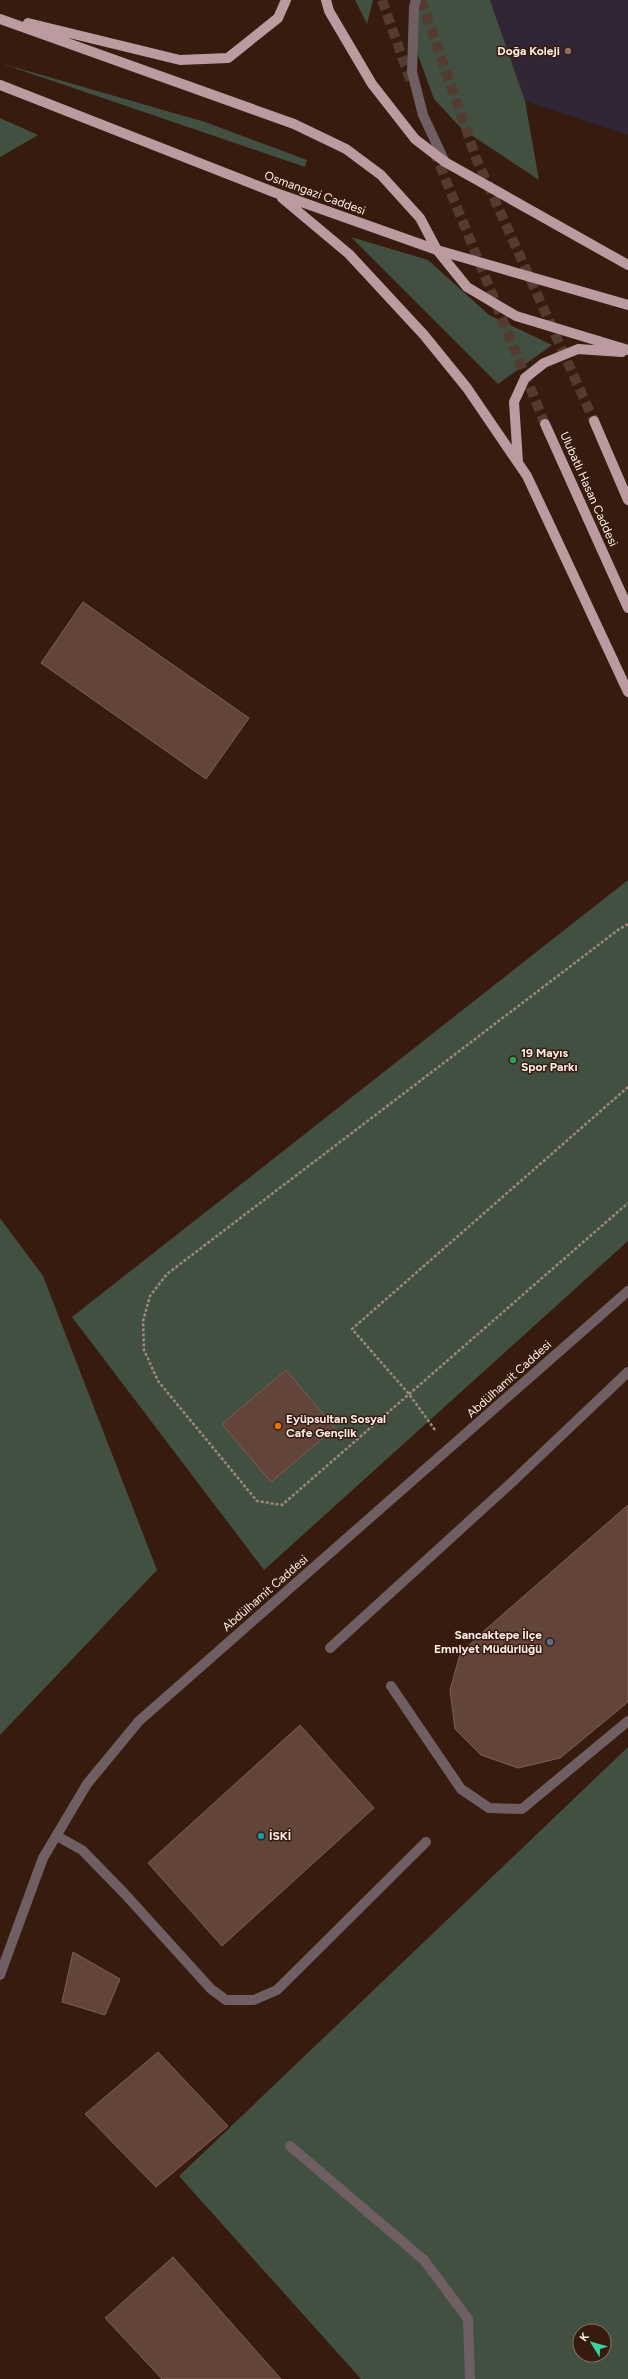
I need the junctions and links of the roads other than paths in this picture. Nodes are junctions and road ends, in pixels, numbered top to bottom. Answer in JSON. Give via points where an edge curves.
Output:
{"nodes":[{"id":1,"x":286,"y":0,"type":"edge"},
{"id":2,"x":326,"y":0,"type":"edge"},
{"id":3,"x":416,"y":0,"type":"edge"},
{"id":4,"x":0,"y":18,"type":"edge"},
{"id":5,"x":0,"y":85,"type":"edge"},
{"id":6,"x":445,"y":162,"type":"junction"},
{"id":7,"x":276,"y":193,"type":"junction"},
{"id":8,"x":437,"y":250,"type":"junction"},
{"id":9,"x":628,"y":265,"type":"edge"},
{"id":10,"x":628,"y":305,"type":"edge"},
{"id":11,"x":628,"y":351,"type":"edge"},
{"id":12,"x":594,"y":421,"type":"tunnel mouth"},
{"id":13,"x":545,"y":424,"type":"tunnel mouth"},
{"id":14,"x":518,"y":463,"type":"junction"},
{"id":15,"x":628,"y":500,"type":"edge"},
{"id":16,"x":628,"y":608,"type":"edge"},
{"id":17,"x":628,"y":692,"type":"edge"},
{"id":18,"x":628,"y":1291,"type":"edge"},
{"id":19,"x":628,"y":1372,"type":"edge"},
{"id":20,"x":330,"y":1648,"type":"dead end"},
{"id":21,"x":391,"y":1686,"type":"dead end"},
{"id":22,"x":628,"y":1721,"type":"edge"},
{"id":23,"x":57,"y":1836,"type":"junction"},
{"id":24,"x":426,"y":1842,"type":"dead end"},
{"id":25,"x":0,"y":1975,"type":"edge"},
{"id":26,"x":290,"y":2146,"type":"dead end"},
{"id":27,"x":470,"y":2379,"type":"edge"}],
"edges":[{"from":1,"to":4,"type":"main road","via":[[278,18],[228,58],[180,60]]},
{"from":2,"to":6,"type":"main road","via":[[329,12],[372,84],[414,139]]},
{"from":3,"to":6,"type":"street","via":[[412,72],[422,115]]},
{"from":4,"to":8,"type":"main road","via":[[294,124],[346,149],[381,175],[420,218]]},
{"from":5,"to":7,"type":"main road","name":"Osmangazi Caddesi"},
{"from":6,"to":9,"type":"main road"},
{"from":7,"to":8,"type":"main road","name":"Osmangazi Caddesi"},
{"from":7,"to":14,"type":"main road","via":[[349,254],[424,335],[467,388]]},
{"from":8,"to":10,"type":"main road","name":"Osmangazi Caddesi"},
{"from":8,"to":11,"type":"main road","via":[[467,287],[516,316]]},
{"from":11,"to":14,"type":"main road","via":[[578,349],[544,363],[525,378],[514,402]]},
{"from":12,"to":15,"type":"main road"},
{"from":13,"to":16,"type":"main road","name":"Ulubatlı Hasan Caddesi"},
{"from":14,"to":17,"type":"main road","via":[[527,476]]},
{"from":18,"to":23,"type":"street","name":"Abdülhamit Caddesi","via":[[139,1721],[87,1784]]},
{"from":19,"to":20,"type":"street"},
{"from":21,"to":22,"type":"street","via":[[461,1789],[489,1808],[522,1809]]},
{"from":23,"to":24,"type":"street","via":[[82,1850],[211,1989],[226,2000],[254,2000],[277,1990]]},
{"from":23,"to":25,"type":"street","name":"Abdülhamit Caddesi","via":[[43,1858]]},
{"from":26,"to":27,"type":"street","via":[[424,2260],[468,2319]]}]}
